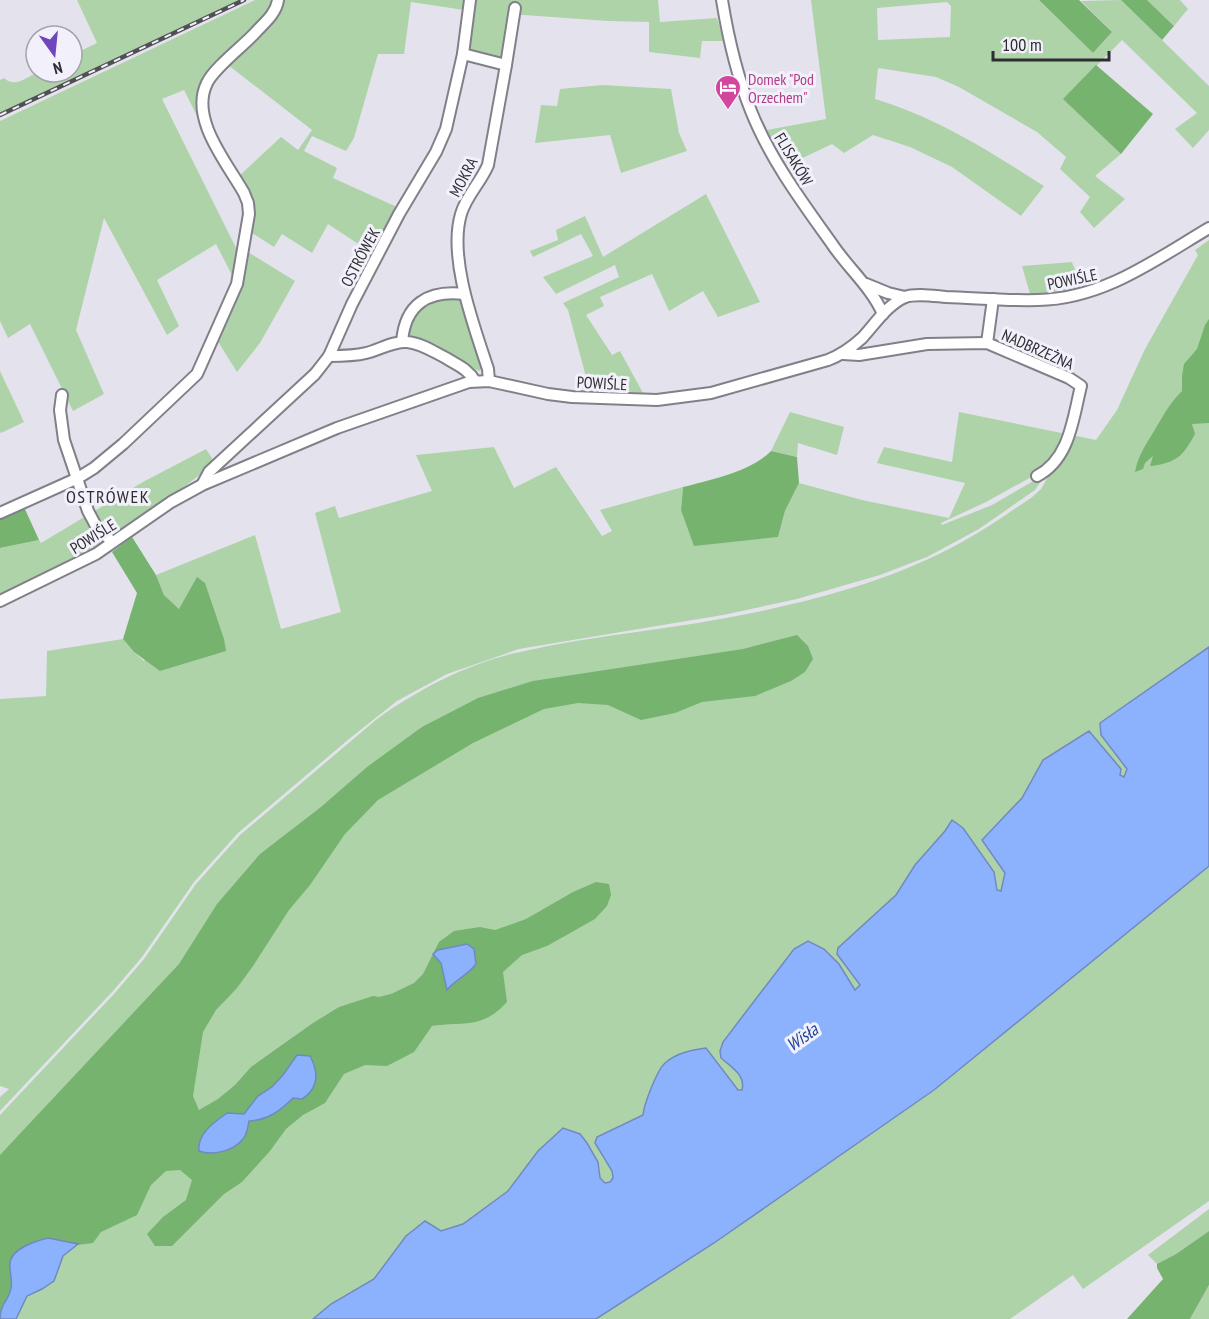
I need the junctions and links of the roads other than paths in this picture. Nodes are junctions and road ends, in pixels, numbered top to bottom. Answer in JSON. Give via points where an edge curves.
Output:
{"nodes":[{"id":1,"x":278,"y":0,"type":"edge"},
{"id":2,"x":470,"y":0,"type":"edge"},
{"id":3,"x":722,"y":0,"type":"edge"},
{"id":4,"x":515,"y":8,"type":"dead end"},
{"id":5,"x":463,"y":54,"type":"junction"},
{"id":6,"x":506,"y":65,"type":"junction"},
{"id":7,"x":1209,"y":228,"type":"edge"},
{"id":8,"x":863,"y":282,"type":"junction"},
{"id":9,"x":464,"y":294,"type":"junction"},
{"id":10,"x":905,"y":297,"type":"junction"},
{"id":11,"x":993,"y":299,"type":"junction"},
{"id":12,"x":883,"y":314,"type":"junction"},
{"id":13,"x":402,"y":342,"type":"junction"},
{"id":14,"x":987,"y":343,"type":"junction"},
{"id":15,"x":843,"y":354,"type":"junction"},
{"id":16,"x":329,"y":356,"type":"junction"},
{"id":17,"x":475,"y":381,"type":"junction"},
{"id":18,"x":489,"y":381,"type":"junction"},
{"id":19,"x":62,"y":395,"type":"dead end"},
{"id":20,"x":1037,"y":476,"type":"dead end"},
{"id":21,"x":78,"y":478,"type":"junction"},
{"id":22,"x":202,"y":485,"type":"junction"},
{"id":23,"x":0,"y":513,"type":"edge"},
{"id":24,"x":112,"y":542,"type":"junction"},
{"id":25,"x":0,"y":602,"type":"edge"}],
"edges":[{"from":1,"to":21,"type":"street","via":[[271,15],[214,74],[204,92],[204,120],[248,203],[237,284],[197,374],[123,444]]},
{"from":2,"to":5,"type":"street","name":"OSTRÓWEK"},
{"from":3,"to":8,"type":"street","name":"FLISAKÓW","via":[[743,88],[760,131],[795,191]]},
{"from":4,"to":6,"type":"street","name":"MOKRA"},
{"from":5,"to":6,"type":"street"},
{"from":5,"to":16,"type":"street","name":"OSTRÓWEK","via":[[446,129],[436,152],[399,214]]},
{"from":6,"to":9,"type":"street","name":"MOKRA","via":[[488,165],[462,211],[459,225]]},
{"from":7,"to":11,"type":"street","name":"POWIŚLE","via":[[1127,277],[1091,292],[1053,300]]},
{"from":8,"to":10,"type":"street","name":"FLISAKÓW"},
{"from":8,"to":12,"type":"street","name":"FLISAKÓW"},
{"from":9,"to":13,"type":"street","via":[[438,294],[419,303],[405,322]]},
{"from":9,"to":18,"type":"street","name":"MOKRA"},
{"from":10,"to":11,"type":"street","name":"POWIŚLE"},
{"from":10,"to":12,"type":"street","name":"POWIŚLE"},
{"from":11,"to":14,"type":"street"},
{"from":12,"to":15,"type":"street","name":"POWIŚLE"},
{"from":13,"to":16,"type":"street","via":[[366,353]]},
{"from":13,"to":17,"type":"street","via":[[428,348],[470,372]]},
{"from":14,"to":15,"type":"street","name":"NADBRZEŻNA","via":[[927,344]]},
{"from":14,"to":20,"type":"street","name":"NADBRZEŻNA","via":[[1081,386],[1064,450],[1056,462]]},
{"from":15,"to":18,"type":"street","name":"POWIŚLE","via":[[711,393],[657,400],[564,396]]},
{"from":16,"to":22,"type":"street","name":"OSTRÓWEK","via":[[315,374],[209,472]]},
{"from":17,"to":18,"type":"street","name":"POWIŚLE"},
{"from":17,"to":22,"type":"street","name":"POWIŚLE","via":[[366,416]]},
{"from":19,"to":21,"type":"street","via":[[62,426]]},
{"from":21,"to":23,"type":"street"},
{"from":21,"to":24,"type":"street","via":[[90,517]]},
{"from":22,"to":24,"type":"street","name":"POWIŚLE"},
{"from":24,"to":25,"type":"street","name":"POWIŚLE"}]}
